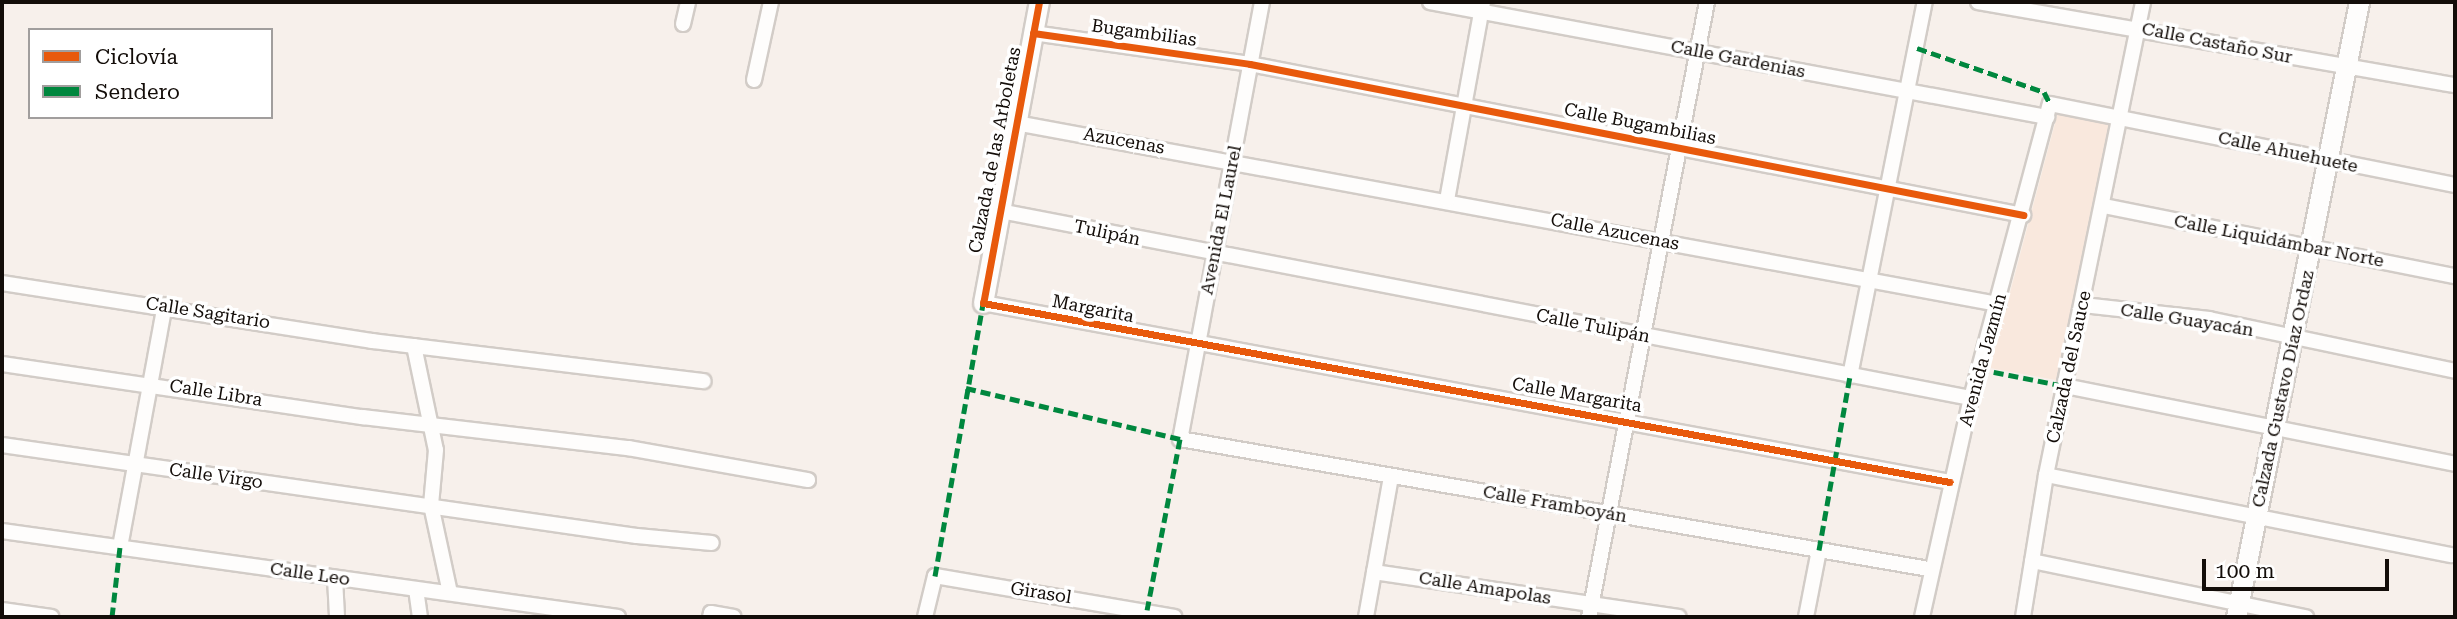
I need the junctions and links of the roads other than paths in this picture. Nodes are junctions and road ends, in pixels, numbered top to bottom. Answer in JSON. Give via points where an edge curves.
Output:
{"nodes":[{"id":1,"x":688,"y":2,"type":"edge"},
{"id":2,"x":771,"y":2,"type":"edge"},
{"id":3,"x":1039,"y":2,"type":"edge"},
{"id":4,"x":1262,"y":2,"type":"edge"},
{"id":5,"x":1430,"y":2,"type":"edge"},
{"id":6,"x":1707,"y":2,"type":"edge"},
{"id":7,"x":1925,"y":2,"type":"edge"},
{"id":8,"x":1978,"y":2,"type":"edge"},
{"id":9,"x":2143,"y":2,"type":"edge"},
{"id":10,"x":2359,"y":2,"type":"edge"},
{"id":11,"x":1482,"y":7,"type":"edge"},
{"id":12,"x":683,"y":24,"type":"dead end"},
{"id":13,"x":2138,"y":28,"type":"junction"},
{"id":14,"x":1033,"y":33,"type":"junction"},
{"id":15,"x":1698,"y":52,"type":"junction"},
{"id":16,"x":1250,"y":64,"type":"junction"},
{"id":17,"x":2347,"y":69,"type":"junction"},
{"id":18,"x":754,"y":80,"type":"dead end"},
{"id":19,"x":2455,"y":85,"type":"edge"},
{"id":20,"x":1909,"y":91,"type":"junction"},
{"id":21,"x":1464,"y":106,"type":"junction"},
{"id":22,"x":2049,"y":110,"type":"junction"},
{"id":23,"x":2122,"y":117,"type":"junction"},
{"id":24,"x":1016,"y":123,"type":"junction"},
{"id":25,"x":1681,"y":149,"type":"junction"},
{"id":26,"x":1232,"y":159,"type":"junction"},
{"id":27,"x":2330,"y":162,"type":"junction"},
{"id":28,"x":2455,"y":185,"type":"edge"},
{"id":29,"x":1889,"y":189,"type":"junction"},
{"id":30,"x":1447,"y":200,"type":"junction"},
{"id":31,"x":2104,"y":206,"type":"junction"},
{"id":32,"x":1000,"y":211,"type":"junction"},
{"id":33,"x":2023,"y":215,"type":"junction"},
{"id":34,"x":1663,"y":241,"type":"junction"},
{"id":35,"x":2312,"y":248,"type":"junction"},
{"id":36,"x":1214,"y":255,"type":"junction"},
{"id":37,"x":2455,"y":276,"type":"edge"},
{"id":38,"x":1870,"y":280,"type":"junction"},
{"id":39,"x":2,"y":283,"type":"edge"},
{"id":40,"x":983,"y":303,"type":"joint"},
{"id":41,"x":1998,"y":304,"type":"junction"},
{"id":42,"x":165,"y":305,"type":"junction"},
{"id":43,"x":2083,"y":305,"type":"junction"},
{"id":44,"x":1644,"y":336,"type":"junction"},
{"id":45,"x":2293,"y":338,"type":"junction"},
{"id":46,"x":414,"y":346,"type":"junction"},
{"id":47,"x":1197,"y":346,"type":"junction"},
{"id":48,"x":2,"y":364,"type":"edge"},
{"id":49,"x":2455,"y":371,"type":"edge"},
{"id":50,"x":1850,"y":376,"type":"junction"},
{"id":51,"x":704,"y":381,"type":"dead end"},
{"id":52,"x":153,"y":383,"type":"junction"},
{"id":53,"x":2066,"y":386,"type":"junction"},
{"id":54,"x":1971,"y":398,"type":"junction"},
{"id":55,"x":1628,"y":420,"type":"junction"},
{"id":56,"x":429,"y":425,"type":"junction"},
{"id":57,"x":2275,"y":428,"type":"junction"},
{"id":58,"x":1180,"y":439,"type":"joint"},
{"id":59,"x":2,"y":445,"type":"edge"},
{"id":60,"x":2455,"y":464,"type":"edge"},
{"id":61,"x":138,"y":465,"type":"junction"},
{"id":62,"x":2046,"y":475,"type":"junction"},
{"id":63,"x":1391,"y":476,"type":"junction"},
{"id":64,"x":808,"y":480,"type":"dead end"},
{"id":65,"x":1950,"y":482,"type":"junction"},
{"id":66,"x":431,"y":505,"type":"junction"},
{"id":67,"x":1609,"y":514,"type":"junction"},
{"id":68,"x":2257,"y":514,"type":"junction"},
{"id":69,"x":2,"y":531,"type":"edge"},
{"id":70,"x":712,"y":543,"type":"dead end"},
{"id":71,"x":120,"y":547,"type":"junction"},
{"id":72,"x":1819,"y":550,"type":"junction"},
{"id":73,"x":2451,"y":555,"type":"dead end"},
{"id":74,"x":2032,"y":561,"type":"junction"},
{"id":75,"x":1929,"y":569,"type":"junction"},
{"id":76,"x":1374,"y":572,"type":"junction"},
{"id":77,"x":335,"y":578,"type":"junction"},
{"id":78,"x":416,"y":589,"type":"junction"},
{"id":79,"x":450,"y":593,"type":"junction"},
{"id":80,"x":2,"y":610,"type":"edge"},
{"id":81,"x":2237,"y":610,"type":"edge"},
{"id":82,"x":1590,"y":611,"type":"edge"},
{"id":83,"x":530,"y":612,"type":"edge"},
{"id":84,"x":1147,"y":614,"type":"edge"},
{"id":85,"x":52,"y":617,"type":"edge"},
{"id":86,"x":337,"y":617,"type":"edge"},
{"id":87,"x":421,"y":617,"type":"edge"},
{"id":88,"x":618,"y":617,"type":"edge"},
{"id":89,"x":709,"y":617,"type":"edge"},
{"id":90,"x":734,"y":617,"type":"edge"},
{"id":91,"x":925,"y":617,"type":"edge"},
{"id":92,"x":1175,"y":617,"type":"edge"},
{"id":93,"x":1366,"y":617,"type":"edge"},
{"id":94,"x":1679,"y":617,"type":"edge"},
{"id":95,"x":1806,"y":617,"type":"edge"},
{"id":96,"x":1922,"y":617,"type":"edge"},
{"id":97,"x":2023,"y":617,"type":"edge"},
{"id":98,"x":2306,"y":617,"type":"edge"}],
"edges":[{"from":1,"to":12,"type":"street"},
{"from":2,"to":18,"type":"street"},
{"from":3,"to":14,"type":"street","name":"Calzada de las Arboletas"},
{"from":4,"to":16,"type":"street","name":"Avenida El Laurel"},
{"from":5,"to":11,"type":"street","name":"Calle Gardenias"},
{"from":6,"to":15,"type":"street"},
{"from":7,"to":20,"type":"street"},
{"from":8,"to":13,"type":"street","name":"Calle Castaño Sur"},
{"from":9,"to":13,"type":"street","name":"Calzada del Sauce"},
{"from":10,"to":17,"type":"street","name":"Calzada Gustavo Díaz Ordaz"},
{"from":11,"to":15,"type":"street","name":"Calle Gardenias"},
{"from":11,"to":21,"type":"street"},
{"from":13,"to":17,"type":"street","name":"Calle Castaño Sur"},
{"from":13,"to":23,"type":"street","name":"Calzada del Sauce"},
{"from":14,"to":16,"type":"street","name":"Bugambilias"},
{"from":14,"to":24,"type":"street","name":"Calzada de las Arboletas"},
{"from":15,"to":20,"type":"street","name":"Calle Gardenias"},
{"from":15,"to":25,"type":"street"},
{"from":16,"to":21,"type":"street","name":"Calle Bugambilias"},
{"from":16,"to":26,"type":"street","name":"Avenida El Laurel"},
{"from":17,"to":19,"type":"street","name":"Calle Castaño Sur"},
{"from":17,"to":27,"type":"street","name":"Calzada Gustavo Díaz Ordaz"},
{"from":20,"to":22,"type":"street","name":"Calle Gardenias"},
{"from":20,"to":29,"type":"street"},
{"from":21,"to":25,"type":"street","name":"Calle Bugambilias"},
{"from":21,"to":30,"type":"street"},
{"from":22,"to":23,"type":"street","name":"Calle Ahuehuete"},
{"from":22,"to":33,"type":"street","name":"Avenida Jazmín"},
{"from":23,"to":27,"type":"street","name":"Calle Ahuehuete"},
{"from":23,"to":31,"type":"street","name":"Calzada del Sauce"},
{"from":24,"to":26,"type":"street","name":"Azucenas"},
{"from":24,"to":32,"type":"street","name":"Calzada de las Arboletas"},
{"from":25,"to":29,"type":"street","name":"Calle Bugambilias"},
{"from":25,"to":34,"type":"street"},
{"from":26,"to":30,"type":"street","name":"Calle Azucenas"},
{"from":26,"to":36,"type":"street","name":"Avenida El Laurel"},
{"from":27,"to":28,"type":"street","name":"Calle Ahuehuete"},
{"from":27,"to":35,"type":"street","name":"Calzada Gustavo Díaz Ordaz"},
{"from":29,"to":33,"type":"street","name":"Calle Bugambilias"},
{"from":29,"to":38,"type":"street"},
{"from":30,"to":34,"type":"street","name":"Calle Azucenas"},
{"from":31,"to":35,"type":"street","name":"Calle Liquidámbar Norte"},
{"from":31,"to":43,"type":"street","name":"Calzada del Sauce"},
{"from":32,"to":36,"type":"street","name":"Tulipán"},
{"from":32,"to":40,"type":"street","name":"Calzada de las Arboletas"},
{"from":33,"to":41,"type":"street","name":"Avenida Jazmín"},
{"from":34,"to":38,"type":"street","name":"Calle Azucenas"},
{"from":34,"to":44,"type":"street"},
{"from":35,"to":37,"type":"street","name":"Calle Liquidámbar Norte"},
{"from":35,"to":45,"type":"street","name":"Calzada Gustavo Díaz Ordaz"},
{"from":36,"to":44,"type":"street","name":"Calle Tulipán"},
{"from":36,"to":47,"type":"street","name":"Avenida El Laurel"},
{"from":38,"to":41,"type":"street","name":"Calle Azucenas"},
{"from":38,"to":50,"type":"street"},
{"from":39,"to":42,"type":"street","name":"Calle Sagitario"},
{"from":40,"to":47,"type":"street","name":"Margarita"},
{"from":41,"to":54,"type":"street","name":"Avenida Jazmín"},
{"from":42,"to":46,"type":"street","name":"Calle Sagitario"},
{"from":42,"to":52,"type":"street"},
{"from":43,"to":45,"type":"street","name":"Calle Guayacán","via":[[2208,320]]},
{"from":43,"to":53,"type":"street","name":"Calzada del Sauce"},
{"from":44,"to":50,"type":"street","name":"Calle Tulipán"},
{"from":44,"to":55,"type":"street"},
{"from":45,"to":49,"type":"street","name":"Calle Guayacán"},
{"from":45,"to":57,"type":"street","name":"Calzada Gustavo Díaz Ordaz"},
{"from":46,"to":51,"type":"street","name":"Calle Sagitario"},
{"from":46,"to":56,"type":"street"},
{"from":47,"to":55,"type":"street","name":"Calle Margarita"},
{"from":47,"to":58,"type":"street","name":"Avenida El Laurel"},
{"from":48,"to":52,"type":"street","name":"Calle Libra"},
{"from":50,"to":54,"type":"street","name":"Calle Tulipán"},
{"from":52,"to":56,"type":"street","name":"Calle Libra"},
{"from":52,"to":61,"type":"street"},
{"from":53,"to":57,"type":"street"},
{"from":53,"to":62,"type":"street","name":"Calzada del Sauce"},
{"from":54,"to":65,"type":"street","name":"Avenida Jazmín"},
{"from":55,"to":65,"type":"street","name":"Calle Margarita"},
{"from":55,"to":67,"type":"street"},
{"from":56,"to":64,"type":"street","name":"Calle Libra","via":[[628,448]]},
{"from":56,"to":66,"type":"street","via":[[437,471]]},
{"from":57,"to":60,"type":"street"},
{"from":57,"to":68,"type":"street","name":"Calzada Gustavo Díaz Ordaz"},
{"from":58,"to":63,"type":"street","name":"Calle Framboyán"},
{"from":59,"to":61,"type":"street","name":"Calle Virgo"},
{"from":61,"to":66,"type":"street","name":"Calle Virgo"},
{"from":61,"to":71,"type":"street"},
{"from":62,"to":68,"type":"street"},
{"from":62,"to":74,"type":"street","name":"Calzada del Sauce"},
{"from":63,"to":67,"type":"street","name":"Calle Framboyán"},
{"from":63,"to":76,"type":"street"},
{"from":65,"to":75,"type":"street","name":"Avenida Jazmín"},
{"from":66,"to":70,"type":"street","name":"Calle Virgo"},
{"from":66,"to":79,"type":"street"},
{"from":67,"to":72,"type":"street","name":"Calle Framboyán"},
{"from":67,"to":82,"type":"street"},
{"from":68,"to":73,"type":"street"},
{"from":68,"to":81,"type":"street","name":"Calzada Gustavo Díaz Ordaz"},
{"from":69,"to":71,"type":"street","name":"Calle Leo"},
{"from":71,"to":77,"type":"street","name":"Calle Leo"},
{"from":72,"to":75,"type":"street","name":"Calle Framboyán"},
{"from":72,"to":95,"type":"street"},
{"from":74,"to":81,"type":"street"},
{"from":74,"to":97,"type":"street","name":"Calzada del Sauce"},
{"from":75,"to":96,"type":"street","name":"Avenida Jazmín"},
{"from":76,"to":82,"type":"street","name":"Calle Amapolas"},
{"from":76,"to":93,"type":"street"},
{"from":77,"to":78,"type":"street","name":"Calle Leo"},
{"from":77,"to":86,"type":"street"},
{"from":78,"to":79,"type":"street","name":"Calle Leo"},
{"from":78,"to":87,"type":"street"},
{"from":79,"to":83,"type":"street","name":"Calle Leo"},
{"from":80,"to":85,"type":"street"},
{"from":81,"to":98,"type":"street"},
{"from":82,"to":94,"type":"street","name":"Calle Amapolas"},
{"from":83,"to":88,"type":"street","name":"Calle Leo"},
{"from":84,"to":91,"type":"street","name":"Girasol","via":[[935,576]]},
{"from":84,"to":92,"type":"street","name":"Girasol"},
{"from":89,"to":90,"type":"street","via":[[711,613]]}]}
